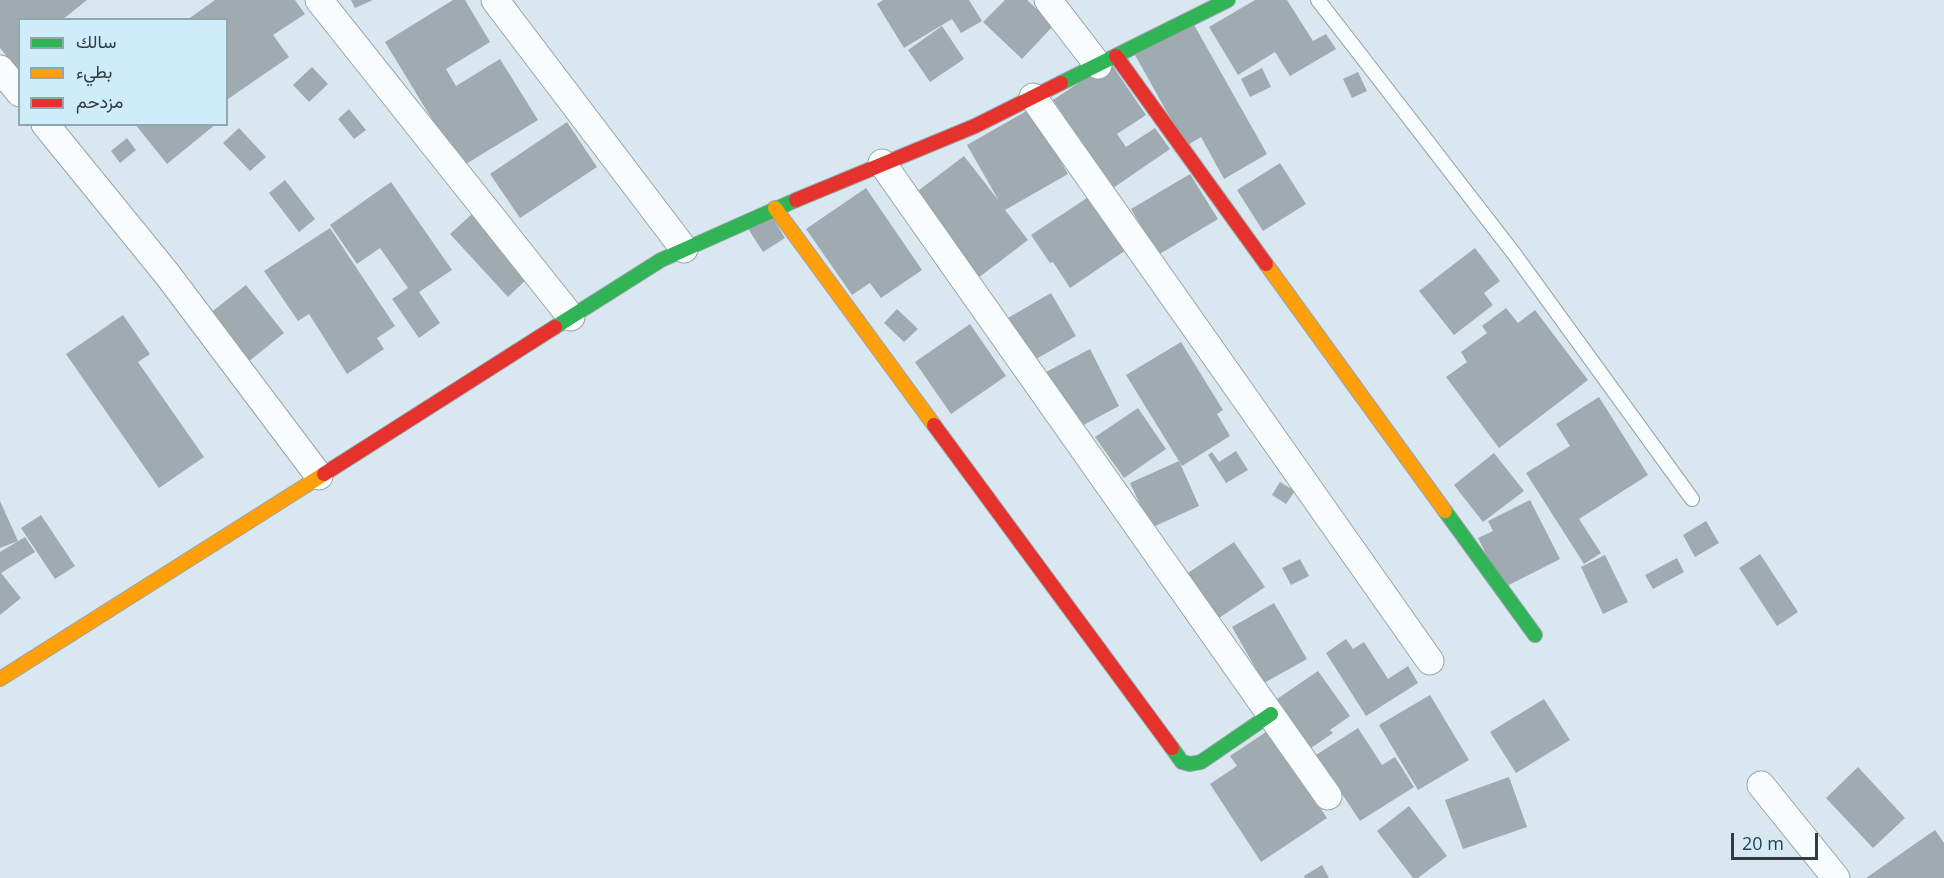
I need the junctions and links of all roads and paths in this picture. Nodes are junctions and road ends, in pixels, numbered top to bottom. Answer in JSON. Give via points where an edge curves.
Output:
{"nodes":[{"id":1,"x":319,"y":0,"type":"edge"},
{"id":2,"x":495,"y":0,"type":"edge"},
{"id":3,"x":1048,"y":0,"type":"edge"},
{"id":4,"x":1228,"y":0,"type":"edge"},
{"id":5,"x":1318,"y":0,"type":"edge"},
{"id":6,"x":1107,"y":60,"type":"junction"},
{"id":7,"x":0,"y":69,"type":"edge"},
{"id":8,"x":18,"y":91,"type":"edge"},
{"id":9,"x":1033,"y":97,"type":"junction"},
{"id":10,"x":47,"y":126,"type":"edge"},
{"id":11,"x":882,"y":163,"type":"junction"},
{"id":12,"x":776,"y":208,"type":"junction"},
{"id":13,"x":684,"y":249,"type":"junction"},
{"id":14,"x":571,"y":317,"type":"junction"},
{"id":15,"x":319,"y":477,"type":"junction"},
{"id":16,"x":1692,"y":499,"type":"dead end"},
{"id":17,"x":1535,"y":635,"type":"dead end"},
{"id":18,"x":1430,"y":661,"type":"dead end"},
{"id":19,"x":0,"y":679,"type":"edge"},
{"id":20,"x":1271,"y":714,"type":"junction"},
{"id":21,"x":1761,"y":785,"type":"dead end"},
{"id":22,"x":1328,"y":796,"type":"dead end"},
{"id":23,"x":1836,"y":878,"type":"edge"}],
"edges":[{"from":1,"to":14,"type":"street"},
{"from":2,"to":13,"type":"street"},
{"from":3,"to":6,"type":"street"},
{"from":4,"to":6,"type":"street"},
{"from":5,"to":16,"type":"lane","via":[[1515,255]]},
{"from":6,"to":9,"type":"street"},
{"from":6,"to":17,"type":"street"},
{"from":7,"to":8,"type":"street"},
{"from":9,"to":11,"type":"street","via":[[975,126]]},
{"from":9,"to":18,"type":"street"},
{"from":10,"to":15,"type":"street","via":[[168,274]]},
{"from":11,"to":12,"type":"street"},
{"from":11,"to":20,"type":"street"},
{"from":12,"to":13,"type":"street"},
{"from":12,"to":20,"type":"street","via":[[1182,762],[1201,762]]},
{"from":13,"to":14,"type":"street"},
{"from":14,"to":15,"type":"street"},
{"from":15,"to":19,"type":"street"},
{"from":20,"to":22,"type":"street"},
{"from":21,"to":23,"type":"street"}]}
